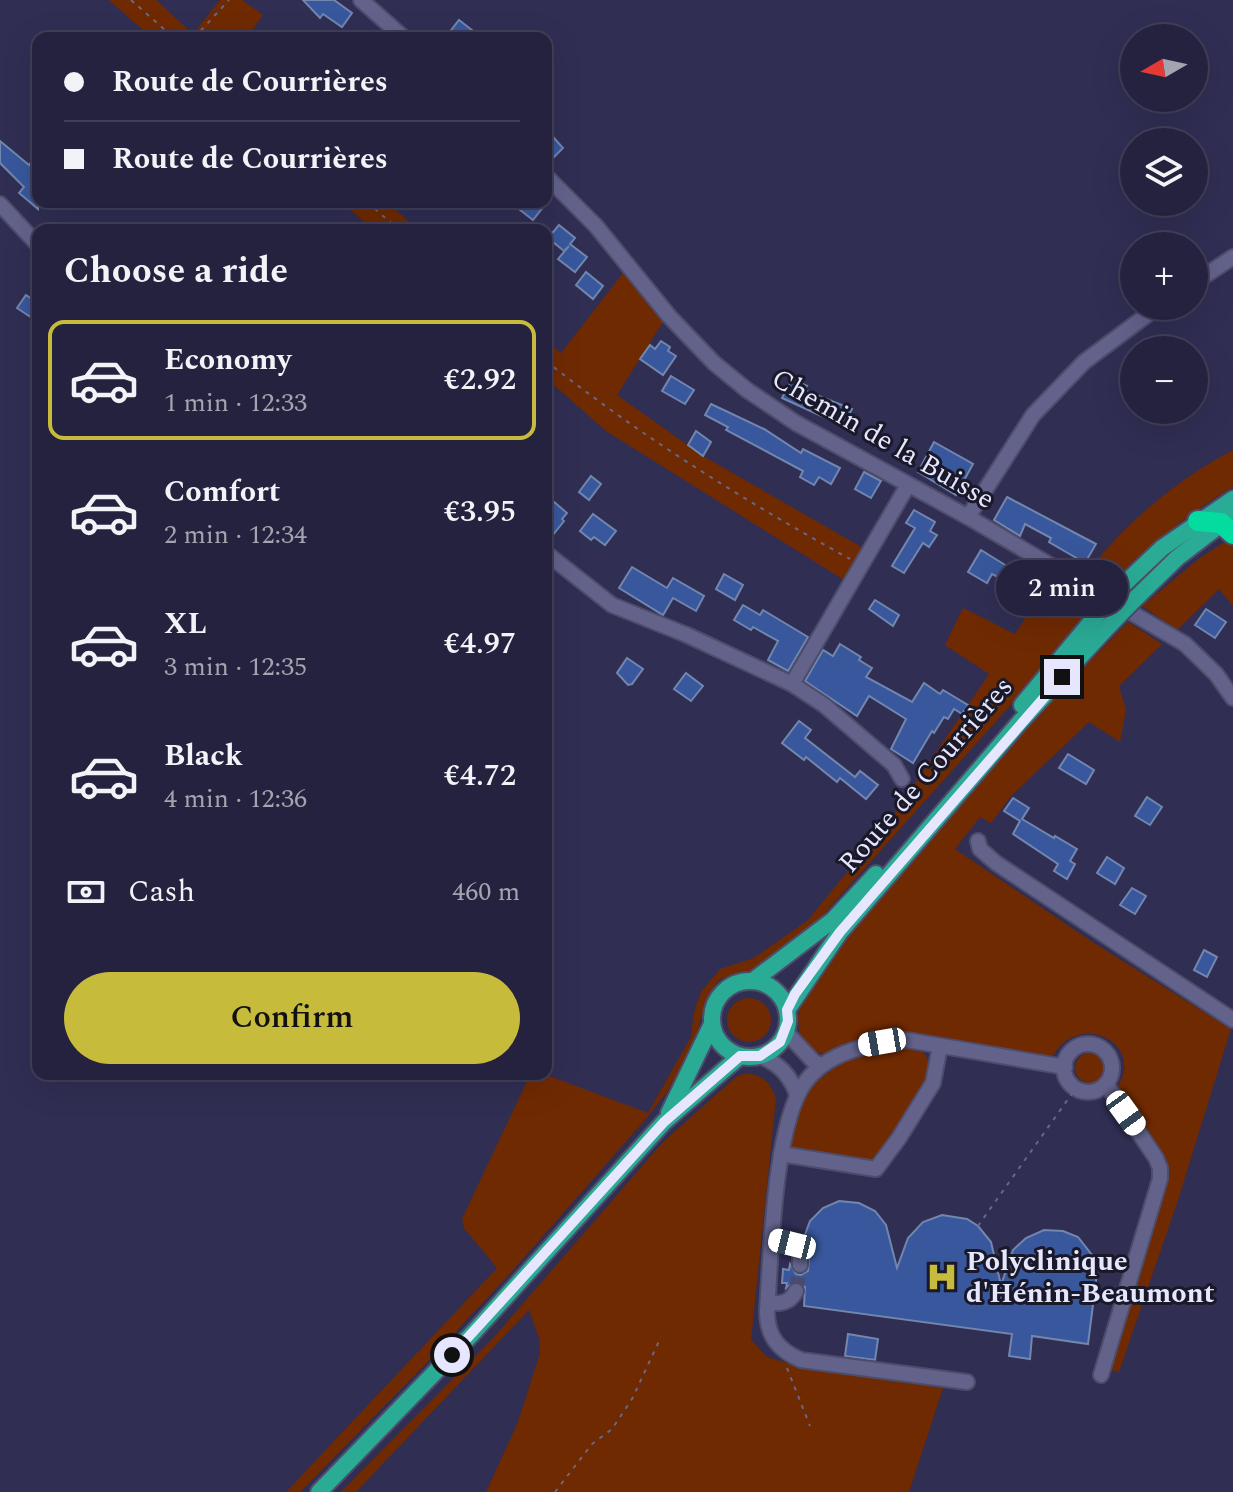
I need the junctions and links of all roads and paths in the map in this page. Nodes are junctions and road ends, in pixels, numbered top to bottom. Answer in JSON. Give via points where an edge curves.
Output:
{"nodes":[{"id":1,"x":131,"y":0,"type":"edge"},
{"id":2,"x":229,"y":0,"type":"edge"},
{"id":3,"x":361,"y":0,"type":"edge"},
{"id":4,"x":167,"y":32,"type":"edge"},
{"id":5,"x":200,"y":32,"type":"edge"},
{"id":6,"x":397,"y":32,"type":"edge"},
{"id":7,"x":552,"y":182,"type":"edge"},
{"id":8,"x":0,"y":204,"type":"edge"},
{"id":9,"x":374,"y":208,"type":"edge"},
{"id":10,"x":392,"y":224,"type":"edge"},
{"id":11,"x":32,"y":239,"type":"edge"},
{"id":12,"x":1233,"y":257,"type":"edge"},
{"id":13,"x":1208,"y":274,"type":"edge"},
{"id":14,"x":1140,"y":320,"type":"edge"},
{"id":15,"x":552,"y":366,"type":"edge"},
{"id":16,"x":908,"y":485,"type":"junction"},
{"id":17,"x":1233,"y":499,"type":"edge"},
{"id":18,"x":968,"y":517,"type":"junction"},
{"id":19,"x":1198,"y":521,"type":"junction"},
{"id":20,"x":1229,"y":524,"type":"edge"},
{"id":21,"x":552,"y":558,"type":"edge"},
{"id":22,"x":861,"y":566,"type":"junction"},
{"id":23,"x":1097,"y":627,"type":"junction"},
{"id":24,"x":792,"y":684,"type":"junction"},
{"id":25,"x":1233,"y":698,"type":"edge"},
{"id":26,"x":902,"y":779,"type":"dead end"},
{"id":27,"x":978,"y":841,"type":"dead end"},
{"id":28,"x":754,"y":980,"type":"junction"},
{"id":29,"x":787,"y":1010,"type":"junction"},
{"id":30,"x":1233,"y":1020,"type":"edge"},
{"id":31,"x":712,"y":1024,"type":"junction"},
{"id":32,"x":786,"y":1032,"type":"junction"},
{"id":33,"x":940,"y":1046,"type":"junction"},
{"id":34,"x":740,"y":1056,"type":"junction"},
{"id":35,"x":760,"y":1056,"type":"junction"},
{"id":36,"x":822,"y":1065,"type":"junction"},
{"id":37,"x":1065,"y":1067,"type":"junction"},
{"id":38,"x":1106,"y":1084,"type":"junction"},
{"id":39,"x":1076,"y":1088,"type":"junction"},
{"id":40,"x":797,"y":1095,"type":"junction"},
{"id":41,"x":664,"y":1122,"type":"junction"},
{"id":42,"x":781,"y":1154,"type":"junction"},
{"id":43,"x":978,"y":1226,"type":"dead end"},
{"id":44,"x":773,"y":1240,"type":"junction"},
{"id":45,"x":800,"y":1265,"type":"dead end"},
{"id":46,"x":796,"y":1291,"type":"dead end"},
{"id":47,"x":768,"y":1303,"type":"junction"},
{"id":48,"x":661,"y":1337,"type":"dead end"},
{"id":49,"x":780,"y":1348,"type":"junction"},
{"id":50,"x":1101,"y":1375,"type":"dead end"},
{"id":51,"x":967,"y":1382,"type":"dead end"},
{"id":52,"x":810,"y":1426,"type":"dead end"},
{"id":53,"x":319,"y":1492,"type":"edge"},
{"id":54,"x":555,"y":1492,"type":"edge"}],
"edges":[{"from":1,"to":4,"type":"path"},
{"from":2,"to":5,"type":"path"},
{"from":3,"to":6,"type":"street"},
{"from":7,"to":16,"type":"street","name":"Chemin de la Buisse","via":[[714,363],[796,423]]},
{"from":8,"to":11,"type":"street"},
{"from":9,"to":10,"type":"path"},
{"from":12,"to":13,"type":"street"},
{"from":14,"to":18,"type":"street","via":[[1084,362],[1033,415]]},
{"from":15,"to":22,"type":"path","via":[[666,451]]},
{"from":16,"to":18,"type":"street","name":"Chemin de la Buisse"},
{"from":16,"to":22,"type":"street"},
{"from":17,"to":19,"type":"main road","name":"Route de Courrières"},
{"from":18,"to":25,"type":"street","name":"Chemin de la Buisse","via":[[1185,644]]},
{"from":19,"to":20,"type":"highway"},
{"from":19,"to":23,"type":"main road","name":"Route de Courrières","bridge":true,"via":[[1121,587]]},
{"from":20,"to":23,"type":"main road","name":"Route de Courrières","bridge":true,"via":[[1177,558]]},
{"from":21,"to":24,"type":"street","via":[[612,605]]},
{"from":22,"to":24,"type":"street"},
{"from":23,"to":28,"type":"main road","name":"Route de Courrières","via":[[833,920]]},
{"from":23,"to":29,"type":"main road","name":"Route de Courrières","via":[[840,932]]},
{"from":24,"to":26,"type":"street","via":[[894,765]]},
{"from":27,"to":30,"type":"street","via":[[996,863]]},
{"from":28,"to":29,"type":"main road","via":[[775,990]]},
{"from":28,"to":31,"type":"main road","via":[[721,992]]},
{"from":29,"to":32,"type":"main road"},
{"from":31,"to":34,"type":"main road","via":[[723,1047]]},
{"from":31,"to":41,"type":"main road"},
{"from":32,"to":35,"type":"main road"},
{"from":32,"to":36,"type":"street"},
{"from":33,"to":36,"type":"street","via":[[882,1042]]},
{"from":33,"to":37,"type":"street"},
{"from":33,"to":42,"type":"street","via":[[933,1083],[876,1169]]},
{"from":34,"to":35,"type":"main road"},
{"from":34,"to":41,"type":"main road"},
{"from":35,"to":40,"type":"street","via":[[792,1080]]},
{"from":36,"to":40,"type":"street"},
{"from":37,"to":38,"type":"street","via":[[1075,1048],[1097,1045],[1112,1062]]},
{"from":37,"to":39,"type":"street"},
{"from":38,"to":39,"type":"street","via":[[1092,1091]]},
{"from":38,"to":50,"type":"street","via":[[1156,1158],[1160,1179]]},
{"from":39,"to":43,"type":"path"},
{"from":40,"to":42,"type":"street"},
{"from":41,"to":53,"type":"main road","via":[[472,1334]]},
{"from":42,"to":44,"type":"street"},
{"from":44,"to":45,"type":"street","via":[[800,1250]]},
{"from":44,"to":47,"type":"street"},
{"from":46,"to":47,"type":"street","via":[[786,1302]]},
{"from":47,"to":49,"type":"street","via":[[767,1324]]},
{"from":48,"to":54,"type":"path","via":[[612,1429],[592,1444]]},
{"from":49,"to":51,"type":"street","via":[[801,1360]]},
{"from":49,"to":52,"type":"path"}]}
